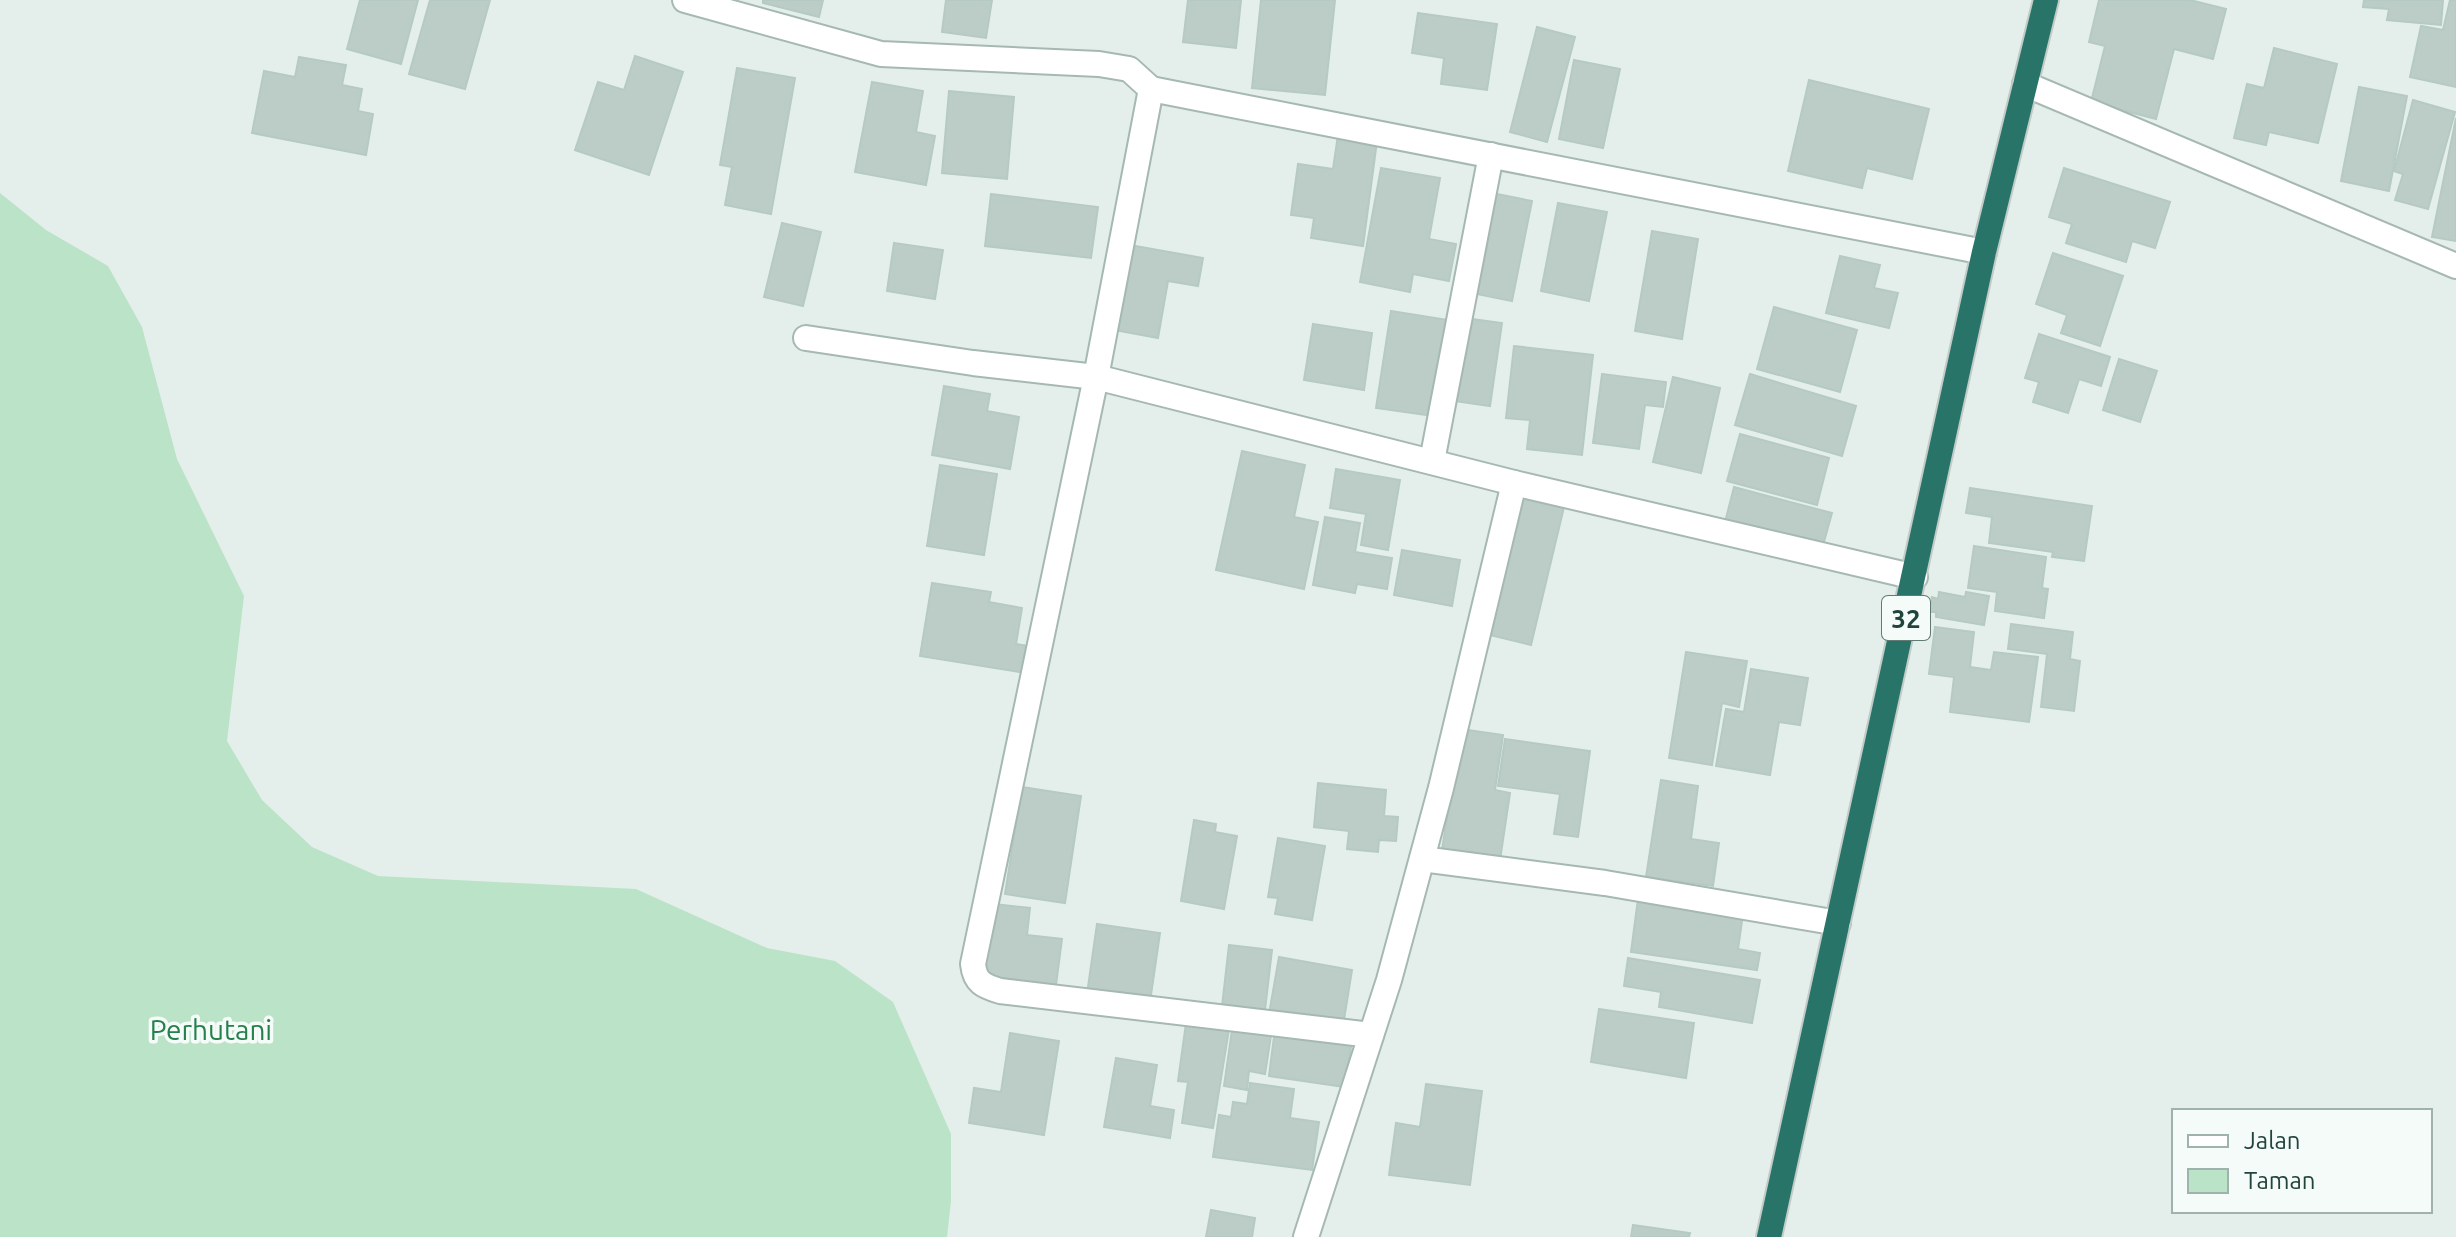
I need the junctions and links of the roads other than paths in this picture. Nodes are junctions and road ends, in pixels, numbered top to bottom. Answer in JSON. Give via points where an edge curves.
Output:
{"nodes":[{"id":1,"x":685,"y":0,"type":"edge"},
{"id":2,"x":2046,"y":0,"type":"edge"},
{"id":3,"x":2025,"y":84,"type":"junction"},
{"id":4,"x":1151,"y":89,"type":"junction"},
{"id":5,"x":1491,"y":155,"type":"junction"},
{"id":6,"x":1984,"y":252,"type":"junction"},
{"id":7,"x":2456,"y":266,"type":"edge"},
{"id":8,"x":806,"y":338,"type":"dead end"},
{"id":9,"x":1096,"y":377,"type":"junction"},
{"id":10,"x":1432,"y":461,"type":"junction"},
{"id":11,"x":1514,"y":483,"type":"junction"},
{"id":12,"x":1915,"y":577,"type":"junction"},
{"id":13,"x":1422,"y":859,"type":"junction"},
{"id":14,"x":1838,"y":923,"type":"junction"},
{"id":15,"x":1371,"y":1035,"type":"junction"},
{"id":16,"x":1306,"y":1237,"type":"edge"},
{"id":17,"x":1769,"y":1237,"type":"edge"}],
"edges":[{"from":1,"to":4,"type":"street","via":[[881,54],[1099,64],[1129,69]]},
{"from":2,"to":3,"type":"highway","number":"32"},
{"from":3,"to":6,"type":"highway","number":"32"},
{"from":3,"to":7,"type":"street"},
{"from":4,"to":5,"type":"street"},
{"from":4,"to":9,"type":"street"},
{"from":5,"to":6,"type":"street"},
{"from":5,"to":10,"type":"street"},
{"from":6,"to":12,"type":"highway","number":"32"},
{"from":8,"to":9,"type":"street"},
{"from":9,"to":10,"type":"street"},
{"from":9,"to":15,"type":"street","via":[[974,975],[981,985],[1000,991]]},
{"from":10,"to":11,"type":"street"},
{"from":11,"to":12,"type":"street"},
{"from":11,"to":13,"type":"street"},
{"from":12,"to":14,"type":"highway","number":"32"},
{"from":13,"to":14,"type":"street","via":[[1605,883]]},
{"from":13,"to":15,"type":"street"},
{"from":14,"to":17,"type":"highway","number":"32"},
{"from":15,"to":16,"type":"street"}]}
